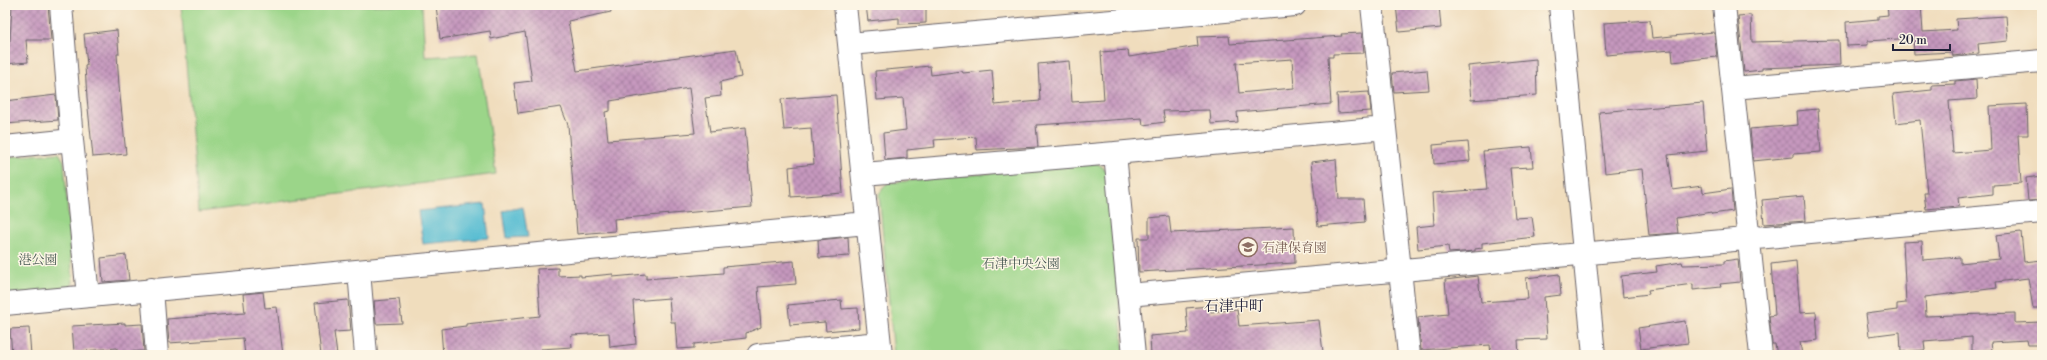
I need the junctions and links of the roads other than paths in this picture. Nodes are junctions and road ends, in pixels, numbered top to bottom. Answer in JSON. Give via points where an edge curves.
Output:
{"nodes":[{"id":1,"x":60,"y":5,"type":"edge"},
{"id":2,"x":846,"y":5,"type":"edge"},
{"id":3,"x":1295,"y":5,"type":"edge"},
{"id":4,"x":1372,"y":5,"type":"edge"},
{"id":5,"x":1560,"y":5,"type":"edge"},
{"id":6,"x":1724,"y":5,"type":"edge"},
{"id":7,"x":849,"y":44,"type":"junction"},
{"id":8,"x":2042,"y":61,"type":"edge"},
{"id":9,"x":1733,"y":88,"type":"junction"},
{"id":10,"x":1385,"y":128,"type":"junction"},
{"id":11,"x":72,"y":140,"type":"junction"},
{"id":12,"x":5,"y":147,"type":"edge"},
{"id":13,"x":1115,"y":153,"type":"junction"},
{"id":14,"x":862,"y":174,"type":"junction"},
{"id":15,"x":2042,"y":212,"type":"edge"},
{"id":16,"x":867,"y":223,"type":"junction"},
{"id":17,"x":1748,"y":238,"type":"junction"},
{"id":18,"x":1585,"y":252,"type":"junction"},
{"id":19,"x":1400,"y":270,"type":"junction"},
{"id":20,"x":359,"y":271,"type":"junction"},
{"id":21,"x":152,"y":289,"type":"junction"},
{"id":22,"x":1128,"y":295,"type":"junction"},
{"id":23,"x":88,"y":296,"type":"junction"},
{"id":24,"x":5,"y":304,"type":"edge"},
{"id":25,"x":880,"y":349,"type":"edge"},
{"id":26,"x":158,"y":355,"type":"edge"},
{"id":27,"x":366,"y":355,"type":"edge"},
{"id":28,"x":758,"y":355,"type":"edge"},
{"id":29,"x":1134,"y":355,"type":"edge"},
{"id":30,"x":1408,"y":355,"type":"edge"},
{"id":31,"x":1594,"y":355,"type":"edge"},
{"id":32,"x":1761,"y":355,"type":"edge"}],
"edges":[{"from":1,"to":11,"type":"street"},
{"from":2,"to":7,"type":"street"},
{"from":3,"to":7,"type":"street"},
{"from":4,"to":10,"type":"street"},
{"from":5,"to":18,"type":"street"},
{"from":6,"to":9,"type":"street"},
{"from":7,"to":14,"type":"street"},
{"from":8,"to":9,"type":"street"},
{"from":9,"to":17,"type":"street"},
{"from":10,"to":13,"type":"street"},
{"from":10,"to":19,"type":"street"},
{"from":11,"to":12,"type":"street"},
{"from":11,"to":23,"type":"street"},
{"from":13,"to":14,"type":"street"},
{"from":13,"to":22,"type":"street"},
{"from":14,"to":16,"type":"street"},
{"from":15,"to":17,"type":"street"},
{"from":16,"to":20,"type":"street"},
{"from":16,"to":25,"type":"street"},
{"from":17,"to":18,"type":"street"},
{"from":17,"to":32,"type":"street"},
{"from":18,"to":19,"type":"street"},
{"from":18,"to":31,"type":"street"},
{"from":19,"to":22,"type":"street"},
{"from":19,"to":30,"type":"street"},
{"from":20,"to":21,"type":"street"},
{"from":20,"to":27,"type":"street"},
{"from":21,"to":23,"type":"street"},
{"from":21,"to":26,"type":"street"},
{"from":22,"to":29,"type":"street"},
{"from":23,"to":24,"type":"street"},
{"from":25,"to":28,"type":"street"}]}
